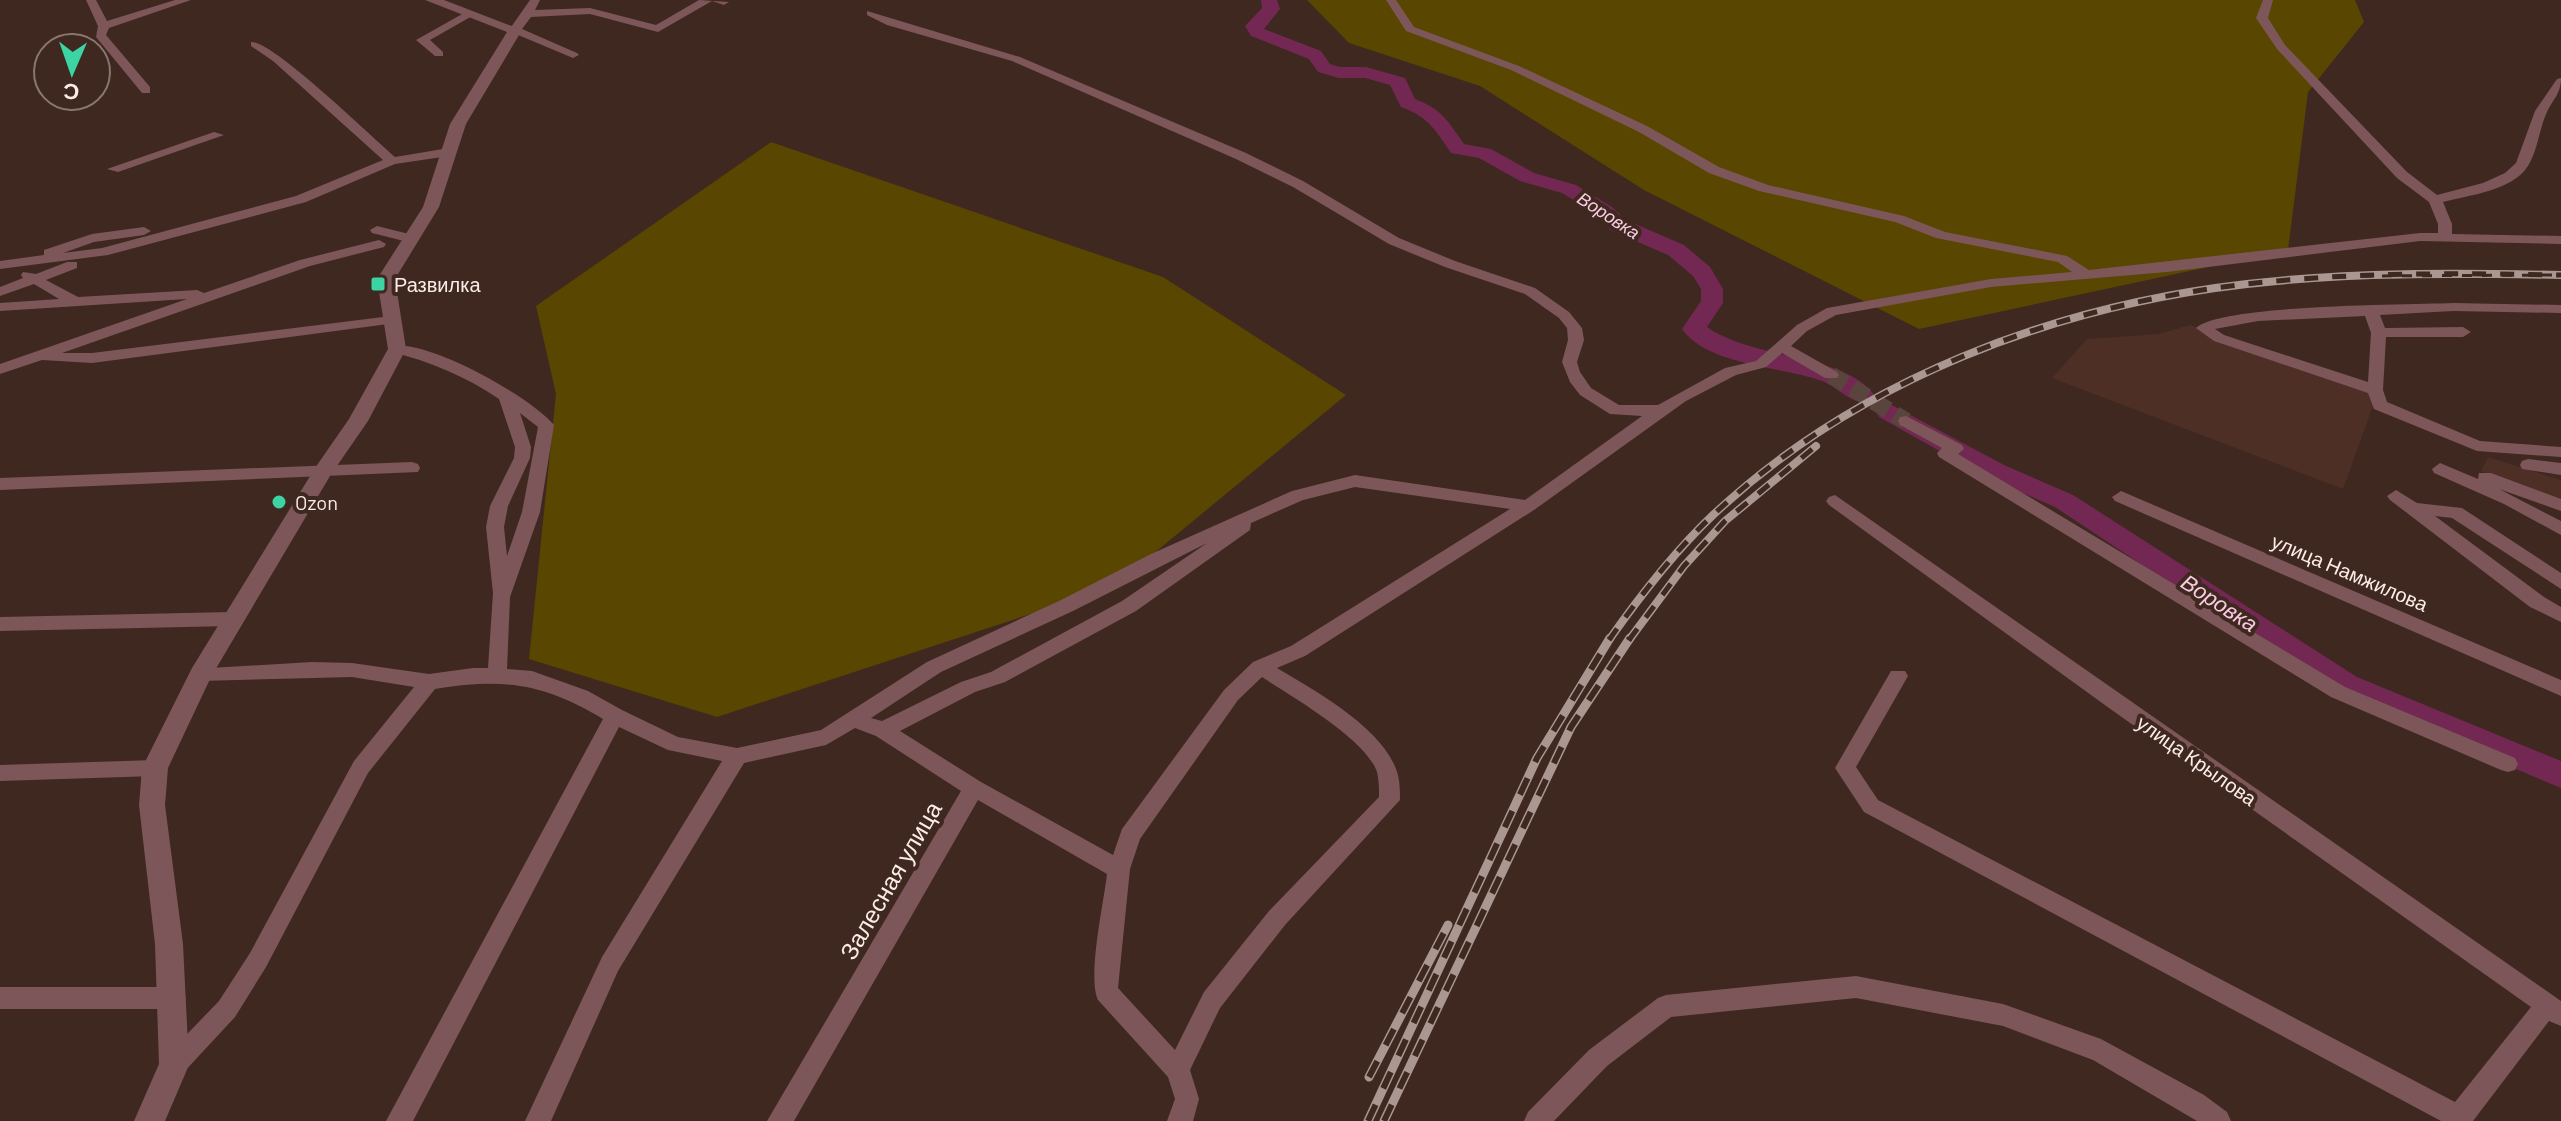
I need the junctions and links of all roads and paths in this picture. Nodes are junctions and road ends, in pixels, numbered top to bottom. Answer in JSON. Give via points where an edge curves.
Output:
{"nodes":[{"id":1,"x":91,"y":0,"type":"edge"},
{"id":2,"x":186,"y":0,"type":"edge"},
{"id":3,"x":432,"y":0,"type":"edge"},
{"id":4,"x":535,"y":0,"type":"edge"},
{"id":5,"x":707,"y":0,"type":"edge"},
{"id":6,"x":1391,"y":0,"type":"edge"},
{"id":7,"x":2268,"y":0,"type":"edge"},
{"id":8,"x":871,"y":13,"type":"dead end"},
{"id":9,"x":528,"y":14,"type":"junction"},
{"id":10,"x":468,"y":15,"type":"junction"},
{"id":11,"x":104,"y":26,"type":"junction"},
{"id":12,"x":515,"y":30,"type":"junction"},
{"id":13,"x":255,"y":44,"type":"dead end"},
{"id":14,"x":439,"y":54,"type":"dead end"},
{"id":15,"x":573,"y":55,"type":"dead end"},
{"id":16,"x":2561,"y":82,"type":"edge"},
{"id":17,"x":146,"y":90,"type":"dead end"},
{"id":18,"x":218,"y":135,"type":"dead end"},
{"id":19,"x":449,"y":152,"type":"junction"},
{"id":20,"x":392,"y":161,"type":"junction"},
{"id":21,"x":113,"y":169,"type":"dead end"},
{"id":22,"x":2435,"y":200,"type":"junction"},
{"id":23,"x":179,"y":230,"type":"junction"},
{"id":24,"x":2445,"y":235,"type":"junction"},
{"id":25,"x":412,"y":239,"type":"junction"},
{"id":26,"x":2561,"y":240,"type":"edge"},
{"id":27,"x":103,"y":252,"type":"junction"},
{"id":28,"x":6,"y":264,"type":"edge"},
{"id":29,"x":2085,"y":274,"type":"junction"},
{"id":30,"x":34,"y":279,"type":"junction"},
{"id":31,"x":0,"y":292,"type":"edge"},
{"id":32,"x":221,"y":293,"type":"junction"},
{"id":33,"x":77,"y":303,"type":"junction"},
{"id":34,"x":0,"y":307,"type":"edge"},
{"id":35,"x":2560,"y":310,"type":"edge"},
{"id":36,"x":2371,"y":311,"type":"junction"},
{"id":37,"x":391,"y":320,"type":"junction"},
{"id":38,"x":2463,"y":332,"type":"dead end"},
{"id":39,"x":2379,"y":333,"type":"junction"},
{"id":40,"x":1782,"y":347,"type":"junction"},
{"id":41,"x":397,"y":349,"type":"junction"},
{"id":42,"x":36,"y":357,"type":"junction"},
{"id":43,"x":0,"y":369,"type":"edge"},
{"id":44,"x":1831,"y":375,"type":"tunnel mouth"},
{"id":45,"x":2375,"y":390,"type":"junction"},
{"id":46,"x":507,"y":399,"type":"junction"},
{"id":47,"x":1661,"y":410,"type":"junction"},
{"id":48,"x":1906,"y":421,"type":"tunnel mouth"},
{"id":49,"x":2561,"y":452,"type":"edge"},
{"id":50,"x":522,"y":458,"type":"junction"},
{"id":51,"x":2528,"y":465,"type":"dead end"},
{"id":52,"x":412,"y":468,"type":"dead end"},
{"id":53,"x":2561,"y":469,"type":"edge"},
{"id":54,"x":322,"y":473,"type":"junction"},
{"id":55,"x":0,"y":484,"type":"edge"},
{"id":56,"x":535,"y":488,"type":"junction"},
{"id":57,"x":2396,"y":496,"type":"dead end"},
{"id":58,"x":2121,"y":497,"type":"dead end"},
{"id":59,"x":1835,"y":501,"type":"dead end"},
{"id":60,"x":2561,"y":505,"type":"edge"},
{"id":61,"x":1528,"y":506,"type":"junction"},
{"id":62,"x":2416,"y":509,"type":"junction"},
{"id":63,"x":1257,"y":513,"type":"junction"},
{"id":64,"x":2561,"y":529,"type":"edge"},
{"id":65,"x":2561,"y":582,"type":"edge"},
{"id":66,"x":501,"y":597,"type":"junction"},
{"id":67,"x":2561,"y":615,"type":"edge"},
{"id":68,"x":232,"y":619,"type":"junction"},
{"id":69,"x":0,"y":624,"type":"edge"},
{"id":70,"x":1260,"y":667,"type":"junction"},
{"id":71,"x":200,"y":674,"type":"junction"},
{"id":72,"x":497,"y":675,"type":"junction"},
{"id":73,"x":1898,"y":676,"type":"dead end"},
{"id":74,"x":429,"y":682,"type":"junction"},
{"id":75,"x":2561,"y":688,"type":"edge"},
{"id":76,"x":615,"y":716,"type":"junction"},
{"id":77,"x":851,"y":719,"type":"junction"},
{"id":78,"x":883,"y":730,"type":"junction"},
{"id":79,"x":737,"y":756,"type":"junction"},
{"id":80,"x":2508,"y":764,"type":"dead end"},
{"id":81,"x":155,"y":768,"type":"junction"},
{"id":82,"x":0,"y":773,"type":"edge"},
{"id":83,"x":974,"y":788,"type":"junction"},
{"id":84,"x":1119,"y":869,"type":"junction"},
{"id":85,"x":0,"y":998,"type":"edge"},
{"id":86,"x":174,"y":998,"type":"junction"},
{"id":87,"x":2554,"y":1010,"type":"edge"},
{"id":88,"x":174,"y":1065,"type":"junction"},
{"id":89,"x":1178,"y":1070,"type":"junction"},
{"id":90,"x":2460,"y":1119,"type":"edge"},
{"id":91,"x":149,"y":1121,"type":"edge"},
{"id":92,"x":399,"y":1121,"type":"edge"},
{"id":93,"x":538,"y":1121,"type":"edge"},
{"id":94,"x":780,"y":1121,"type":"edge"},
{"id":95,"x":1180,"y":1121,"type":"edge"},
{"id":96,"x":1537,"y":1121,"type":"edge"},
{"id":97,"x":2218,"y":1121,"type":"edge"}],
"edges":[{"from":1,"to":11,"type":"street"},
{"from":2,"to":11,"type":"street"},
{"from":3,"to":10,"type":"street"},
{"from":4,"to":9,"type":"street"},
{"from":5,"to":9,"type":"street","via":[[658,29],[590,11]]},
{"from":6,"to":29,"type":"street","via":[[1410,29],[1515,68],[1676,146],[1714,170],[1941,235],[2062,259]]},
{"from":7,"to":22,"type":"street","via":[[2262,18],[2281,47],[2402,175]]},
{"from":8,"to":47,"type":"street","via":[[1016,59],[1110,98],[1298,184],[1394,241],[1530,291],[1574,328],[1569,366],[1590,396],[1617,410]]},
{"from":9,"to":12,"type":"street"},
{"from":10,"to":12,"type":"street"},
{"from":10,"to":14,"type":"street","via":[[422,40]]},
{"from":11,"to":17,"type":"street","via":[[100,35]]},
{"from":12,"to":15,"type":"street"},
{"from":12,"to":19,"type":"street","via":[[458,124]]},
{"from":13,"to":20,"type":"street"},
{"from":16,"to":22,"type":"street","via":[[2541,111],[2522,165],[2488,186]]},
{"from":18,"to":21,"type":"street"},
{"from":19,"to":20,"type":"street"},
{"from":19,"to":25,"type":"street","via":[[431,207]]},
{"from":20,"to":23,"type":"street","via":[[301,199]]},
{"from":22,"to":24,"type":"street"},
{"from":23,"to":27,"type":"street"},
{"from":23,"to":28,"type":"street","via":[[92,238]]},
{"from":24,"to":26,"type":"street"},
{"from":24,"to":29,"type":"street"},
{"from":25,"to":32,"type":"street","via":[[378,237]]},
{"from":25,"to":37,"type":"street","via":[[386,279]]},
{"from":27,"to":28,"type":"street"},
{"from":27,"to":30,"type":"street"},
{"from":28,"to":30,"type":"street"},
{"from":29,"to":40,"type":"street","via":[[1856,304],[1816,318]]},
{"from":30,"to":31,"type":"street"},
{"from":30,"to":33,"type":"street"},
{"from":32,"to":33,"type":"street"},
{"from":32,"to":42,"type":"street"},
{"from":33,"to":34,"type":"street"},
{"from":35,"to":36,"type":"street"},
{"from":36,"to":39,"type":"street"},
{"from":36,"to":45,"type":"street","via":[[2242,319],[2204,328],[2219,338]]},
{"from":37,"to":41,"type":"street"},
{"from":37,"to":42,"type":"street","via":[[92,358]]},
{"from":38,"to":39,"type":"street"},
{"from":39,"to":45,"type":"street"},
{"from":40,"to":44,"type":"street"},
{"from":40,"to":47,"type":"street","via":[[1761,364],[1731,371]]},
{"from":41,"to":46,"type":"street","via":[[418,351],[471,375]]},
{"from":41,"to":54,"type":"street","via":[[364,412]]},
{"from":42,"to":43,"type":"street"},
{"from":45,"to":49,"type":"street","via":[[2380,405],[2477,446]]},
{"from":46,"to":50,"type":"street","via":[[519,429]]},
{"from":46,"to":56,"type":"street","via":[[546,425]]},
{"from":47,"to":61,"type":"street"},
{"from":48,"to":80,"type":"street","via":[[2338,692]]},
{"from":50,"to":56,"type":"street"},
{"from":50,"to":66,"type":"street","via":[[495,527]]},
{"from":51,"to":53,"type":"street"},
{"from":52,"to":54,"type":"street"},
{"from":54,"to":55,"type":"street"},
{"from":54,"to":68,"type":"street"},
{"from":56,"to":66,"type":"street"},
{"from":57,"to":62,"type":"street"},
{"from":58,"to":75,"type":"street","name":"улица Намжилова"},
{"from":59,"to":87,"type":"street","name":"улица Крылова"},
{"from":60,"to":64,"type":"street","via":[[2444,466]]},
{"from":61,"to":63,"type":"street","via":[[1355,481],[1298,495]]},
{"from":61,"to":70,"type":"street","via":[[1298,651]]},
{"from":62,"to":65,"type":"street","via":[[2456,512]]},
{"from":62,"to":67,"type":"street"},
{"from":63,"to":77,"type":"street","via":[[970,648]]},
{"from":63,"to":78,"type":"street","via":[[1236,534],[1129,606],[998,677]]},
{"from":66,"to":72,"type":"street"},
{"from":68,"to":69,"type":"street"},
{"from":68,"to":71,"type":"street"},
{"from":70,"to":84,"type":"street","via":[[1231,695],[1130,835]]},
{"from":70,"to":89,"type":"street","via":[[1312,699],[1364,741],[1385,764],[1389,800],[1277,918],[1212,1000]]},
{"from":71,"to":74,"type":"street","via":[[352,670]]},
{"from":71,"to":81,"type":"street"},
{"from":72,"to":74,"type":"street"},
{"from":72,"to":76,"type":"street","via":[[552,684]]},
{"from":73,"to":90,"type":"street","via":[[1845,768],[1871,806]]},
{"from":74,"to":88,"type":"street","via":[[361,767],[227,1009]]},
{"from":76,"to":79,"type":"street","via":[[675,744]]},
{"from":76,"to":92,"type":"street"},
{"from":77,"to":78,"type":"street"},
{"from":77,"to":79,"type":"street","via":[[826,737]]},
{"from":78,"to":83,"type":"street"},
{"from":79,"to":93,"type":"street","via":[[610,964]]},
{"from":81,"to":82,"type":"street"},
{"from":81,"to":86,"type":"street","via":[[152,805]]},
{"from":83,"to":84,"type":"street"},
{"from":83,"to":94,"type":"street","name":"Залесная улица"},
{"from":84,"to":89,"type":"street","via":[[1106,992]]},
{"from":85,"to":86,"type":"street"},
{"from":86,"to":88,"type":"street"},
{"from":87,"to":90,"type":"street"},
{"from":88,"to":91,"type":"street"},
{"from":89,"to":95,"type":"street","via":[[1187,1099]]},
{"from":96,"to":97,"type":"street","via":[[1598,1058],[1666,1006],[1856,987],[2003,1015],[2101,1051]]}]}
